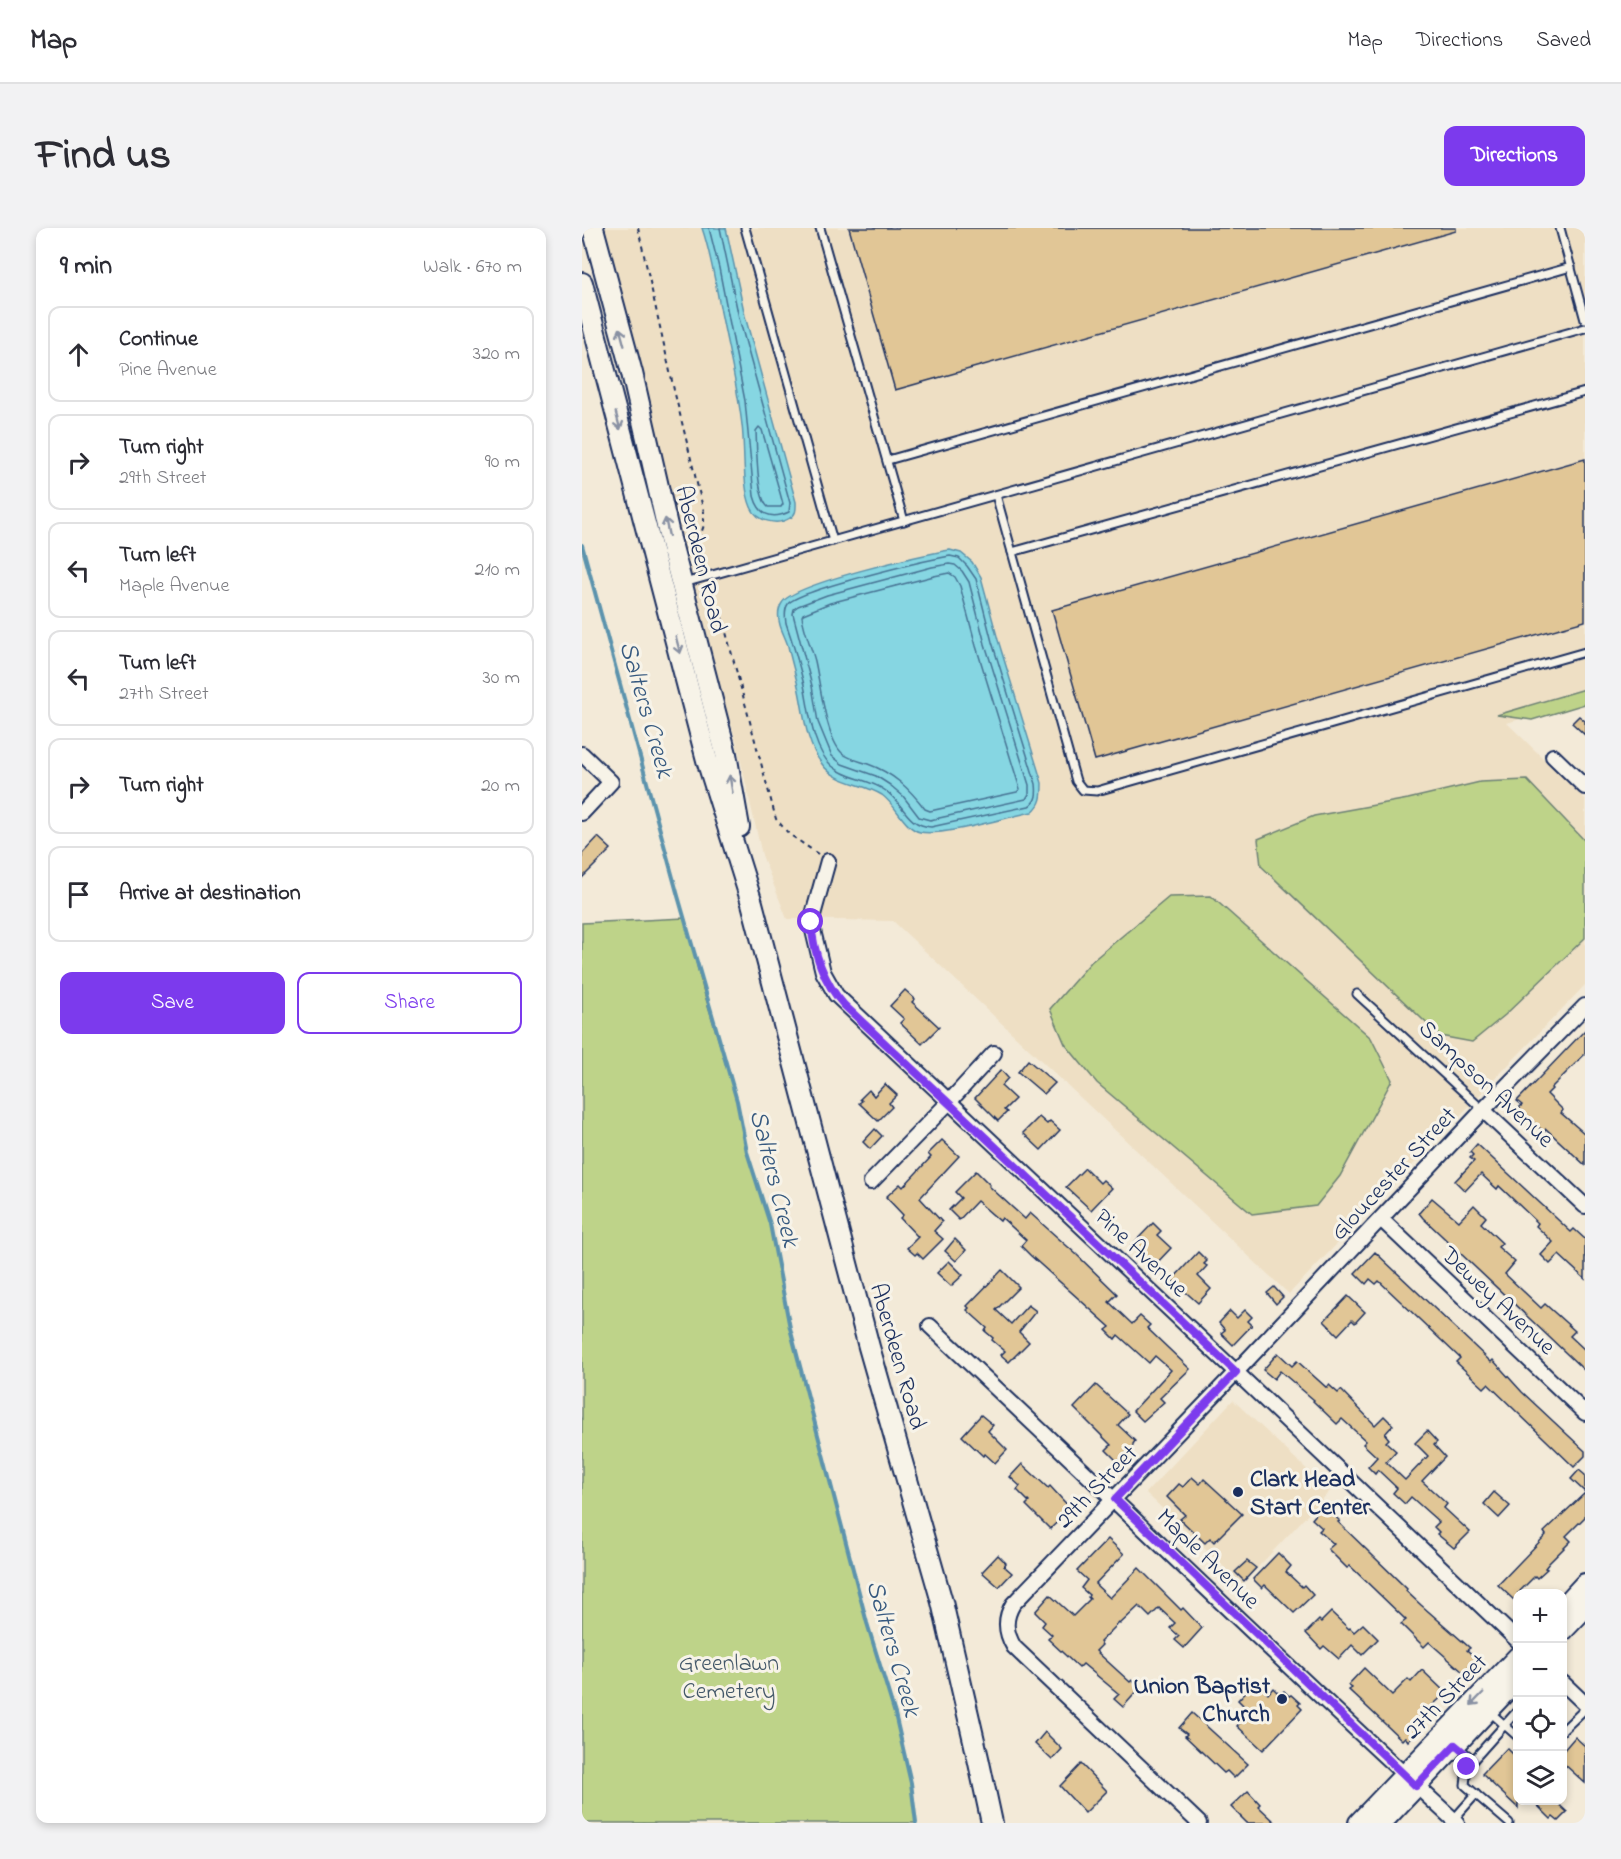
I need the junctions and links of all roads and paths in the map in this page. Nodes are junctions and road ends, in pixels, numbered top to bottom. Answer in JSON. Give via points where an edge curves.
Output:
{"nodes":[{"id":1,"x":593,"y":228,"type":"edge"},
{"id":2,"x":638,"y":228,"type":"edge"},
{"id":3,"x":745,"y":228,"type":"edge"},
{"id":4,"x":820,"y":228,"type":"edge"},
{"id":5,"x":1560,"y":228,"type":"edge"},
{"id":6,"x":1571,"y":267,"type":"junction"},
{"id":7,"x":582,"y":283,"type":"edge"},
{"id":8,"x":1585,"y":320,"type":"edge"},
{"id":9,"x":1585,"y":328,"type":"edge"},
{"id":10,"x":1585,"y":392,"type":"edge"},
{"id":11,"x":888,"y":460,"type":"junction"},
{"id":12,"x":996,"y":495,"type":"junction"},
{"id":13,"x":904,"y":521,"type":"junction"},
{"id":14,"x":833,"y":541,"type":"junction"},
{"id":15,"x":1012,"y":552,"type":"junction"},
{"id":16,"x":699,"y":558,"type":"dead end"},
{"id":17,"x":672,"y":586,"type":"junction"},
{"id":18,"x":715,"y":599,"type":"dead end"},
{"id":19,"x":1585,"y":652,"type":"edge"},
{"id":20,"x":582,"y":754,"type":"edge"},
{"id":21,"x":1553,"y":756,"type":"dead end"},
{"id":22,"x":1585,"y":787,"type":"edge"},
{"id":23,"x":582,"y":813,"type":"edge"},
{"id":24,"x":828,"y":861,"type":"joint"},
{"id":25,"x":1357,"y":994,"type":"dead end"},
{"id":26,"x":1585,"y":1006,"type":"edge"},
{"id":27,"x":994,"y":1053,"type":"dead end"},
{"id":28,"x":949,"y":1102,"type":"junction"},
{"id":29,"x":1483,"y":1110,"type":"junction"},
{"id":30,"x":871,"y":1182,"type":"dead end"},
{"id":31,"x":1585,"y":1206,"type":"edge"},
{"id":32,"x":1381,"y":1220,"type":"junction"},
{"id":33,"x":930,"y":1326,"type":"dead end"},
{"id":34,"x":1236,"y":1372,"type":"junction"},
{"id":35,"x":1585,"y":1413,"type":"edge"},
{"id":36,"x":1115,"y":1499,"type":"junction"},
{"id":37,"x":1585,"y":1584,"type":"edge"},
{"id":38,"x":1567,"y":1604,"type":"edge"},
{"id":39,"x":1585,"y":1606,"type":"edge"},
{"id":40,"x":1567,"y":1626,"type":"edge"},
{"id":41,"x":1513,"y":1636,"type":"edge"},
{"id":42,"x":1513,"y":1663,"type":"edge"},
{"id":43,"x":1513,"y":1686,"type":"edge"},
{"id":44,"x":1567,"y":1687,"type":"edge"},
{"id":45,"x":1585,"y":1704,"type":"edge"},
{"id":46,"x":1585,"y":1709,"type":"edge"},
{"id":47,"x":1488,"y":1710,"type":"junction"},
{"id":48,"x":1513,"y":1715,"type":"edge"},
{"id":49,"x":1504,"y":1725,"type":"junction"},
{"id":50,"x":1567,"y":1726,"type":"edge"},
{"id":51,"x":1513,"y":1733,"type":"edge"},
{"id":52,"x":1455,"y":1745,"type":"junction"},
{"id":53,"x":1473,"y":1760,"type":"junction"},
{"id":54,"x":1411,"y":1780,"type":"junction"},
{"id":55,"x":1476,"y":1794,"type":"junction"},
{"id":56,"x":1455,"y":1821,"type":"edge"},
{"id":57,"x":992,"y":1823,"type":"edge"},
{"id":58,"x":1199,"y":1823,"type":"edge"},
{"id":59,"x":1359,"y":1823,"type":"edge"},
{"id":60,"x":1381,"y":1823,"type":"edge"},
{"id":61,"x":1509,"y":1823,"type":"edge"}],
"edges":[{"from":17,"to":1,"type":"main road","name":"Aberdeen Road","one_way":true,"via":[[634,382]]},
{"from":2,"to":16,"type":"path","via":[[704,512],[696,548]]},
{"from":3,"to":14,"type":"lane"},
{"from":4,"to":11,"type":"lane"},
{"from":5,"to":6,"type":"lane"},
{"from":6,"to":8,"type":"lane"},
{"from":6,"to":11,"type":"lane"},
{"from":7,"to":17,"type":"main road","name":"Aberdeen Road","one_way":true},
{"from":9,"to":12,"type":"lane"},
{"from":10,"to":15,"type":"lane"},
{"from":11,"to":13,"type":"lane"},
{"from":12,"to":13,"type":"lane"},
{"from":12,"to":15,"type":"lane"},
{"from":13,"to":14,"type":"lane"},
{"from":14,"to":17,"type":"lane"},
{"from":15,"to":19,"type":"lane","via":[[1076,781],[1090,792]]},
{"from":17,"to":57,"type":"main road","name":"Aberdeen Road","via":[[726,754],[752,903],[869,1347],[942,1602]]},
{"from":18,"to":24,"type":"path","via":[[776,819],[789,834]]},
{"from":20,"to":23,"type":"street","via":[[611,782]]},
{"from":21,"to":22,"type":"street"},
{"from":24,"to":28,"type":"street","name":"Pine Avenue","via":[[811,922],[828,982],[844,1005]]},
{"from":25,"to":29,"type":"lane","name":"Sampson Avenue"},
{"from":26,"to":29,"type":"street","name":"Gloucester Street"},
{"from":27,"to":28,"type":"street"},
{"from":28,"to":30,"type":"street"},
{"from":28,"to":34,"type":"street","name":"Pine Avenue"},
{"from":29,"to":31,"type":"street","name":"Sampson Avenue"},
{"from":29,"to":32,"type":"street","name":"Gloucester Street"},
{"from":32,"to":34,"type":"street","name":"Gloucester Street"},
{"from":32,"to":35,"type":"street","name":"Dewey Avenue"},
{"from":33,"to":36,"type":"street","name":"Maple Avenue"},
{"from":34,"to":36,"type":"street","name":"29th Street"},
{"from":34,"to":41,"type":"street","name":"Pine Avenue"},
{"from":36,"to":54,"type":"street","name":"Maple Avenue"},
{"from":36,"to":58,"type":"street","name":"29th Street","via":[[1013,1604],[1006,1621],[1008,1638]]},
{"from":37,"to":38,"type":"main road"},
{"from":39,"to":40,"type":"main road"},
{"from":42,"to":54,"type":"main road","name":"27th Street","one_way":true},
{"from":43,"to":47,"type":"main road","name":"27th Street"},
{"from":44,"to":45,"type":"street"},
{"from":46,"to":50,"type":"lane"},
{"from":47,"to":49,"type":"lane"},
{"from":47,"to":52,"type":"main road","name":"27th Street"},
{"from":48,"to":49,"type":"lane"},
{"from":49,"to":51,"type":"lane"},
{"from":49,"to":53,"type":"lane"},
{"from":52,"to":53,"type":"lane"},
{"from":52,"to":54,"type":"main road","name":"27th Street"},
{"from":53,"to":55,"type":"lane","via":[[1467,1767],[1465,1785]]},
{"from":54,"to":56,"type":"street","name":"Maple Avenue"},
{"from":54,"to":59,"type":"main road","name":"27th Street"},
{"from":54,"to":60,"type":"main road","name":"27th Street"},
{"from":55,"to":56,"type":"lane"},
{"from":55,"to":61,"type":"lane"}]}
